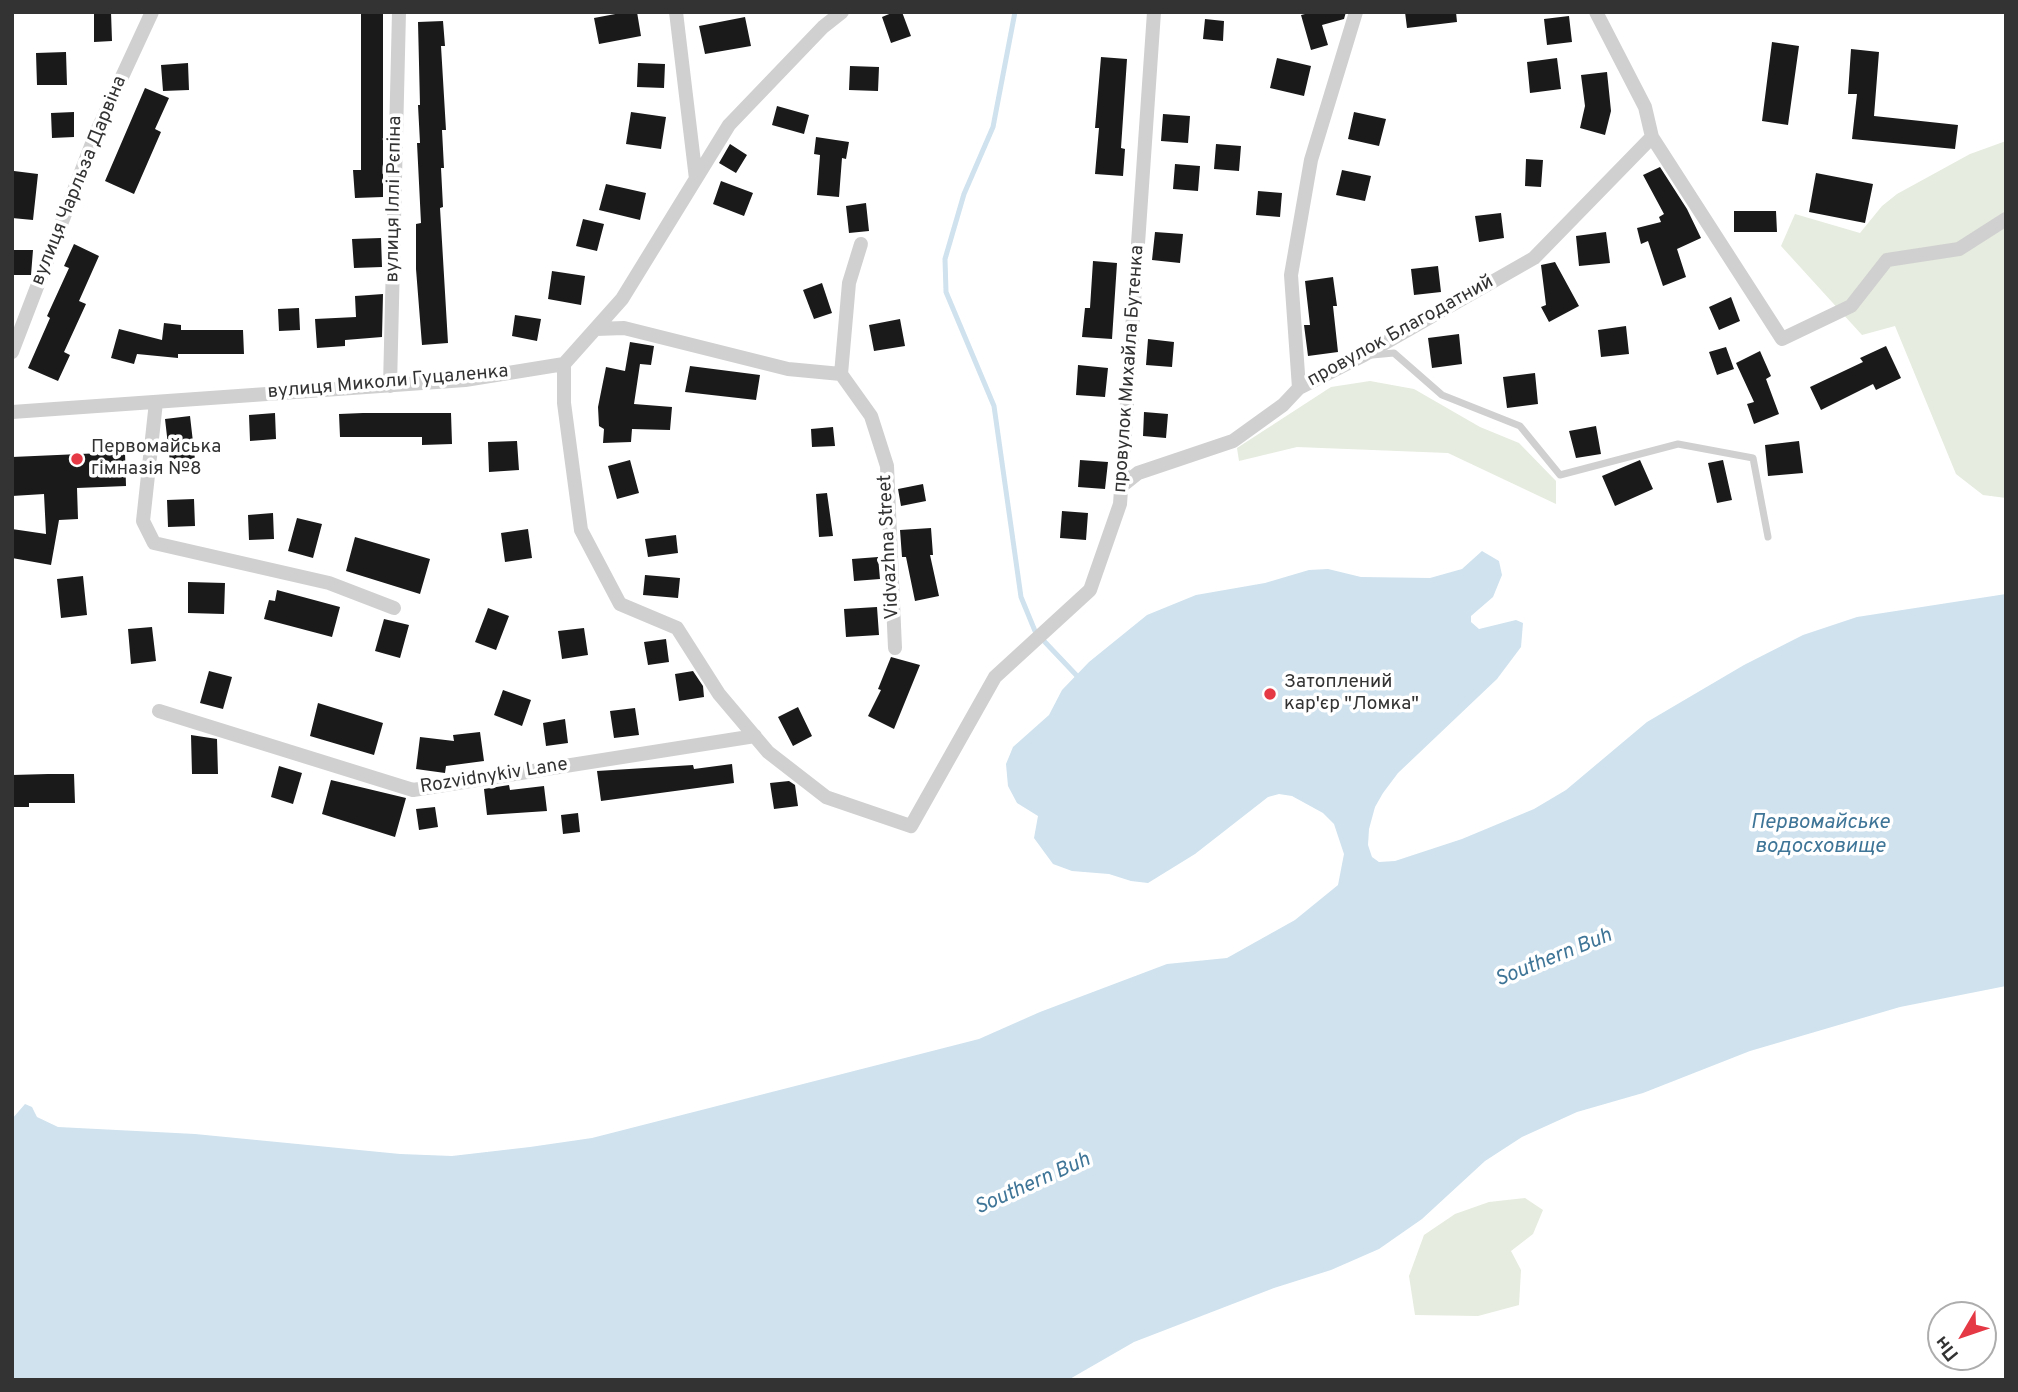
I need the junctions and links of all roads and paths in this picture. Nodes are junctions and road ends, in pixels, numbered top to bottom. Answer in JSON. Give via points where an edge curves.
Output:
{"nodes":[{"id":1,"x":152,"y":12,"type":"edge"},
{"id":2,"x":399,"y":12,"type":"edge"},
{"id":3,"x":676,"y":12,"type":"edge"},
{"id":4,"x":842,"y":12,"type":"edge"},
{"id":5,"x":1154,"y":12,"type":"edge"},
{"id":6,"x":1356,"y":12,"type":"edge"},
{"id":7,"x":1596,"y":12,"type":"edge"},
{"id":8,"x":1651,"y":137,"type":"junction"},
{"id":9,"x":696,"y":179,"type":"junction"},
{"id":10,"x":2006,"y":219,"type":"edge"},
{"id":11,"x":861,"y":244,"type":"dead end"},
{"id":12,"x":596,"y":328,"type":"junction"},
{"id":13,"x":12,"y":352,"type":"edge"},
{"id":14,"x":1364,"y":355,"type":"junction"},
{"id":15,"x":564,"y":364,"type":"junction"},
{"id":16,"x":841,"y":374,"type":"junction"},
{"id":17,"x":390,"y":386,"type":"junction"},
{"id":18,"x":1299,"y":388,"type":"junction"},
{"id":19,"x":156,"y":402,"type":"junction"},
{"id":20,"x":12,"y":412,"type":"edge"},
{"id":21,"x":1123,"y":485,"type":"junction"},
{"id":22,"x":1769,"y":537,"type":"dead end"},
{"id":23,"x":394,"y":608,"type":"dead end"},
{"id":24,"x":895,"y":648,"type":"dead end"},
{"id":25,"x":159,"y":711,"type":"dead end"},
{"id":26,"x":755,"y":736,"type":"junction"}],
"edges":[{"from":1,"to":13,"type":"street","name":"вулиця Чарльза Дарвіна","via":[[96,133]]},
{"from":2,"to":17,"type":"street","name":"вулиця Іллі Рєпіна"},
{"from":3,"to":9,"type":"street"},
{"from":4,"to":9,"type":"street","via":[[729,125]]},
{"from":5,"to":21,"type":"street","name":"провулок Михайла Бутенка"},
{"from":6,"to":18,"type":"street","via":[[1311,160],[1291,275]]},
{"from":7,"to":8,"type":"street","via":[[1645,107]]},
{"from":8,"to":10,"type":"street","via":[[1782,339],[1851,306],[1887,260],[1959,249]]},
{"from":8,"to":14,"type":"street","name":"провулок Благодатний","via":[[1534,258]]},
{"from":9,"to":12,"type":"street","via":[[622,299]]},
{"from":11,"to":16,"type":"street","via":[[849,283]]},
{"from":12,"to":15,"type":"street"},
{"from":12,"to":16,"type":"street","via":[[624,328],[788,369]]},
{"from":14,"to":18,"type":"street","name":"провулок Благодатний"},
{"from":14,"to":22,"type":"lane","via":[[1394,353],[1442,395],[1521,426],[1560,475],[1678,444],[1753,458]]},
{"from":15,"to":17,"type":"street","name":"вулиця Миколи Гуцаленка"},
{"from":15,"to":26,"type":"street","via":[[564,403],[581,530],[620,604],[677,628],[719,694]]},
{"from":16,"to":24,"type":"street","name":"Vidvazhna Street","via":[[871,416],[887,466]]},
{"from":17,"to":19,"type":"street","name":"вулиця Миколи Гуцаленка"},
{"from":18,"to":21,"type":"street","name":"провулок Благодатний","via":[[1233,441],[1138,473]]},
{"from":19,"to":20,"type":"street","name":"вулиця Миколи Гуцаленка"},
{"from":19,"to":23,"type":"street","via":[[143,521],[155,543],[329,583]]},
{"from":21,"to":26,"type":"street","name":"провулок Михайла Бутенка","via":[[1090,590],[995,677],[911,826],[827,797],[768,752]]},
{"from":25,"to":26,"type":"street","name":"Rozvidnykiv Lane","via":[[413,790]]}]}
